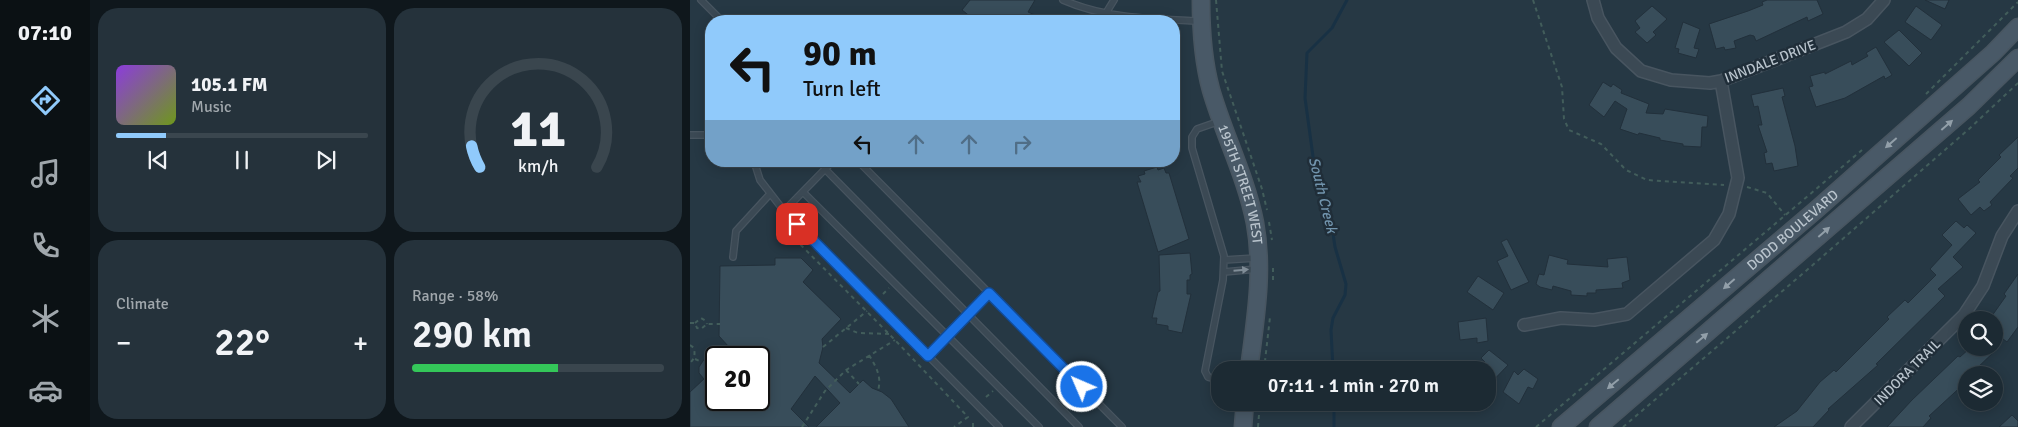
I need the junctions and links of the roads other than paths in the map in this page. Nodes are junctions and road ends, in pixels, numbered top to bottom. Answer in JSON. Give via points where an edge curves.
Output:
{"nodes":[{"id":1,"x":702,"y":0,"type":"edge"},
{"id":2,"x":1062,"y":0,"type":"edge"},
{"id":3,"x":1114,"y":0,"type":"edge"},
{"id":4,"x":1201,"y":0,"type":"edge"},
{"id":5,"x":1593,"y":0,"type":"edge"},
{"id":6,"x":1884,"y":0,"type":"edge"},
{"id":7,"x":1106,"y":13,"type":"junction"},
{"id":8,"x":716,"y":15,"type":"edge"},
{"id":9,"x":1116,"y":15,"type":"edge"},
{"id":10,"x":1180,"y":20,"type":"edge"},
{"id":11,"x":1201,"y":21,"type":"junction"},
{"id":12,"x":2018,"y":26,"type":"edge"},
{"id":13,"x":2018,"y":58,"type":"edge"},
{"id":14,"x":1721,"y":81,"type":"junction"},
{"id":15,"x":1222,"y":121,"type":"junction"},
{"id":16,"x":690,"y":135,"type":"edge"},
{"id":17,"x":705,"y":135,"type":"edge"},
{"id":18,"x":757,"y":167,"type":"edge"},
{"id":19,"x":864,"y":167,"type":"edge"},
{"id":20,"x":825,"y":169,"type":"joint"},
{"id":21,"x":803,"y":192,"type":"junction"},
{"id":22,"x":769,"y":195,"type":"junction"},
{"id":23,"x":784,"y":211,"type":"junction"},
{"id":24,"x":2018,"y":211,"type":"edge"},
{"id":25,"x":734,"y":257,"type":"dead end"},
{"id":26,"x":1224,"y":260,"type":"junction"},
{"id":27,"x":1258,"y":263,"type":"junction"},
{"id":28,"x":1224,"y":272,"type":"junction"},
{"id":29,"x":989,"y":293,"type":"junction"},
{"id":30,"x":968,"y":314,"type":"junction"},
{"id":31,"x":1524,"y":325,"type":"dead end"},
{"id":32,"x":948,"y":335,"type":"junction"},
{"id":33,"x":928,"y":356,"type":"junction"},
{"id":34,"x":1250,"y":361,"type":"edge"},
{"id":35,"x":1211,"y":378,"type":"edge"},
{"id":36,"x":1244,"y":411,"type":"edge"},
{"id":37,"x":999,"y":427,"type":"edge"},
{"id":38,"x":1039,"y":427,"type":"edge"},
{"id":39,"x":1079,"y":427,"type":"edge"},
{"id":40,"x":1122,"y":427,"type":"edge"},
{"id":41,"x":1242,"y":427,"type":"edge"},
{"id":42,"x":1561,"y":427,"type":"edge"},
{"id":43,"x":1598,"y":427,"type":"edge"},
{"id":44,"x":1851,"y":427,"type":"edge"}],
"edges":[{"from":1,"to":8,"type":"lane"},
{"from":2,"to":7,"type":"lane","via":[[1080,8]]},
{"from":3,"to":7,"type":"lane"},
{"from":4,"to":11,"type":"main road","name":"195TH STREET WEST"},
{"from":5,"to":14,"type":"street","name":"INNDALE DRIVE","via":[[1598,18],[1616,48],[1641,71],[1671,80]]},
{"from":6,"to":14,"type":"street","name":"INNDALE DRIVE","via":[[1867,19],[1846,32]]},
{"from":7,"to":9,"type":"lane"},
{"from":10,"to":11,"type":"lane"},
{"from":11,"to":15,"type":"main road","name":"195TH STREET WEST","via":[[1206,67]]},
{"from":12,"to":42,"type":"main road","name":"DODD BOULEVARD","one_way":true,"via":[[1993,53],[1824,203]]},
{"from":43,"to":13,"type":"main road","name":"DODD BOULEVARD","one_way":true,"via":[[1969,106]]},
{"from":14,"to":31,"type":"street","via":[[1738,178],[1729,214],[1714,240],[1627,314],[1594,320],[1561,318]]},
{"from":15,"to":26,"type":"lane","via":[[1197,128],[1192,137],[1192,148]]},
{"from":15,"to":27,"type":"main road","name":"195TH STREET WEST","via":[[1255,223]]},
{"from":16,"to":17,"type":"lane"},
{"from":18,"to":22,"type":"lane"},
{"from":19,"to":29,"type":"lane"},
{"from":20,"to":21,"type":"lane"},
{"from":20,"to":30,"type":"lane"},
{"from":21,"to":23,"type":"lane"},
{"from":21,"to":32,"type":"lane"},
{"from":22,"to":23,"type":"lane"},
{"from":22,"to":25,"type":"lane","via":[[736,231]]},
{"from":23,"to":33,"type":"lane"},
{"from":24,"to":44,"type":"street","name":"INDORA TRAIL","via":[[2002,236],[1983,286],[1964,314]]},
{"from":26,"to":27,"type":"lane"},
{"from":26,"to":28,"type":"lane"},
{"from":28,"to":27,"type":"lane","one_way":true},
{"from":27,"to":34,"type":"main road","name":"195TH STREET WEST"},
{"from":28,"to":35,"type":"lane","via":[[1205,371]]},
{"from":29,"to":30,"type":"lane"},
{"from":29,"to":40,"type":"lane"},
{"from":30,"to":32,"type":"lane"},
{"from":30,"to":39,"type":"lane"},
{"from":32,"to":33,"type":"lane"},
{"from":32,"to":38,"type":"lane"},
{"from":33,"to":37,"type":"lane"},
{"from":36,"to":41,"type":"main road"}]}
